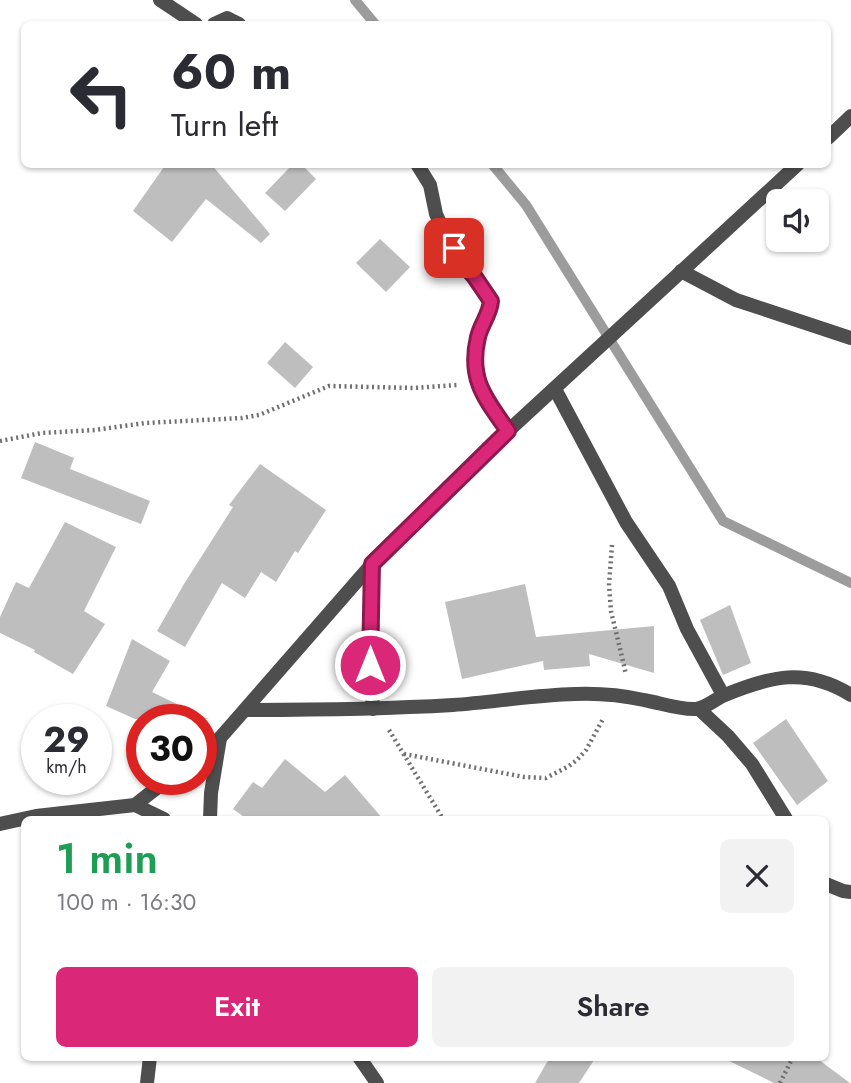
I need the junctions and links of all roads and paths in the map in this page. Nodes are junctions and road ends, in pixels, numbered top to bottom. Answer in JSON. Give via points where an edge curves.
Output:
{"nodes":[{"id":1,"x":160,"y":0,"type":"edge"},
{"id":2,"x":192,"y":21,"type":"edge"},
{"id":3,"x":851,"y":116,"type":"edge"},
{"id":4,"x":831,"y":135,"type":"edge"},
{"id":5,"x":419,"y":168,"type":"edge"},
{"id":6,"x":794,"y":168,"type":"edge"},
{"id":7,"x":681,"y":271,"type":"junction"},
{"id":8,"x":851,"y":338,"type":"edge"},
{"id":9,"x":478,"y":385,"type":"junction"},
{"id":10,"x":557,"y":387,"type":"junction"},
{"id":11,"x":508,"y":431,"type":"junction"},
{"id":12,"x":0,"y":441,"type":"edge"},
{"id":13,"x":612,"y":537,"type":"dead end"},
{"id":14,"x":372,"y":564,"type":"junction"},
{"id":15,"x":612,"y":695,"type":"junction"},
{"id":16,"x":723,"y":695,"type":"junction"},
{"id":17,"x":851,"y":695,"type":"edge"},
{"id":18,"x":632,"y":698,"type":"junction"},
{"id":19,"x":373,"y":709,"type":"junction"},
{"id":20,"x":699,"y":709,"type":"junction"},
{"id":21,"x":245,"y":710,"type":"junction"},
{"id":22,"x":220,"y":738,"type":"junction"},
{"id":23,"x":217,"y":741,"type":"edge"},
{"id":24,"x":404,"y":754,"type":"junction"},
{"id":25,"x":148,"y":795,"type":"edge"},
{"id":26,"x":135,"y":805,"type":"junction"},
{"id":27,"x":36,"y":816,"type":"edge"},
{"id":28,"x":158,"y":816,"type":"edge"},
{"id":29,"x":210,"y":816,"type":"edge"},
{"id":30,"x":441,"y":816,"type":"edge"},
{"id":31,"x":784,"y":816,"type":"edge"},
{"id":32,"x":21,"y":819,"type":"edge"},
{"id":33,"x":0,"y":824,"type":"edge"},
{"id":34,"x":829,"y":885,"type":"edge"},
{"id":35,"x":851,"y":892,"type":"edge"},
{"id":36,"x":150,"y":1061,"type":"edge"},
{"id":37,"x":362,"y":1061,"type":"edge"},
{"id":38,"x":791,"y":1061,"type":"edge"},
{"id":39,"x":147,"y":1083,"type":"edge"},
{"id":40,"x":377,"y":1083,"type":"edge"},
{"id":41,"x":780,"y":1083,"type":"edge"}],
"edges":[{"from":1,"to":2,"type":"street"},
{"from":3,"to":4,"type":"street"},
{"from":5,"to":9,"type":"street","via":[[430,185],[444,232],[491,301],[476,351]]},
{"from":6,"to":7,"type":"street"},
{"from":7,"to":8,"type":"street","via":[[736,300]]},
{"from":7,"to":10,"type":"street"},
{"from":9,"to":11,"type":"street"},
{"from":9,"to":12,"type":"path","via":[[329,386],[242,418],[146,423]]},
{"from":10,"to":11,"type":"street"},
{"from":10,"to":16,"type":"street","via":[[626,522],[669,586]]},
{"from":11,"to":14,"type":"street"},
{"from":13,"to":18,"type":"path","via":[[611,611]]},
{"from":14,"to":19,"type":"street"},
{"from":14,"to":21,"type":"street"},
{"from":15,"to":18,"type":"street"},
{"from":15,"to":19,"type":"street"},
{"from":15,"to":24,"type":"path","via":[[586,750],[578,760],[546,778]]},
{"from":16,"to":17,"type":"street","via":[[795,676],[823,681]]},
{"from":16,"to":20,"type":"street"},
{"from":18,"to":20,"type":"street"},
{"from":19,"to":21,"type":"street"},
{"from":19,"to":24,"type":"path"},
{"from":20,"to":31,"type":"street","via":[[752,764]]},
{"from":21,"to":22,"type":"street"},
{"from":22,"to":23,"type":"street"},
{"from":22,"to":29,"type":"street"},
{"from":24,"to":30,"type":"path"},
{"from":25,"to":26,"type":"street"},
{"from":26,"to":27,"type":"street"},
{"from":26,"to":28,"type":"street"},
{"from":32,"to":33,"type":"street"},
{"from":34,"to":35,"type":"street"},
{"from":36,"to":39,"type":"street"},
{"from":37,"to":40,"type":"street"},
{"from":38,"to":41,"type":"path"}]}
